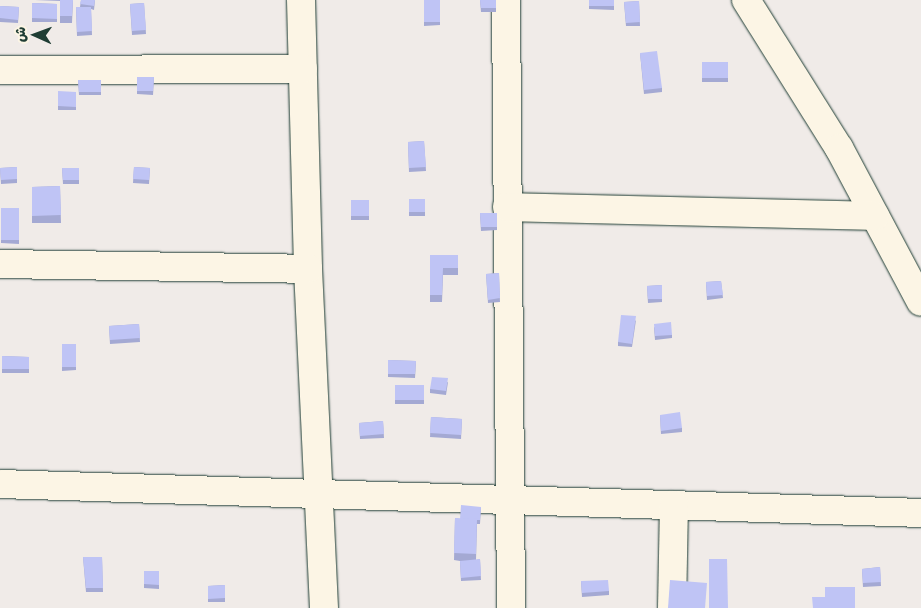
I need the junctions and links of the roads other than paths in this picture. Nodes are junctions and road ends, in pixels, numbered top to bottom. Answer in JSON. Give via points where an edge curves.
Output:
{"nodes":[{"id":1,"x":301,"y":0,"type":"edge"},
{"id":2,"x":506,"y":0,"type":"edge"},
{"id":3,"x":746,"y":0,"type":"edge"},
{"id":4,"x":0,"y":70,"type":"edge"},
{"id":5,"x":303,"y":70,"type":"junction"},
{"id":6,"x":507,"y":207,"type":"junction"},
{"id":7,"x":875,"y":216,"type":"junction"},
{"id":8,"x":0,"y":264,"type":"edge"},
{"id":9,"x":308,"y":269,"type":"junction"},
{"id":10,"x":921,"y":302,"type":"edge"},
{"id":11,"x":0,"y":484,"type":"edge"},
{"id":12,"x":320,"y":496,"type":"junction"},
{"id":13,"x":509,"y":501,"type":"junction"},
{"id":14,"x":674,"y":506,"type":"junction"},
{"id":15,"x":921,"y":514,"type":"edge"},
{"id":16,"x":324,"y":608,"type":"edge"},
{"id":17,"x":511,"y":608,"type":"edge"},
{"id":18,"x":672,"y":608,"type":"edge"}],
"edges":[{"from":1,"to":5,"type":"street"},
{"from":2,"to":6,"type":"street"},
{"from":3,"to":7,"type":"street","via":[[838,148]]},
{"from":4,"to":5,"type":"street"},
{"from":5,"to":9,"type":"street"},
{"from":6,"to":7,"type":"street"},
{"from":6,"to":13,"type":"street"},
{"from":7,"to":10,"type":"street"},
{"from":8,"to":9,"type":"street"},
{"from":9,"to":12,"type":"street"},
{"from":11,"to":12,"type":"street"},
{"from":12,"to":13,"type":"street"},
{"from":12,"to":16,"type":"street"},
{"from":13,"to":14,"type":"street"},
{"from":13,"to":17,"type":"street"},
{"from":14,"to":15,"type":"street"},
{"from":14,"to":18,"type":"street"}]}
